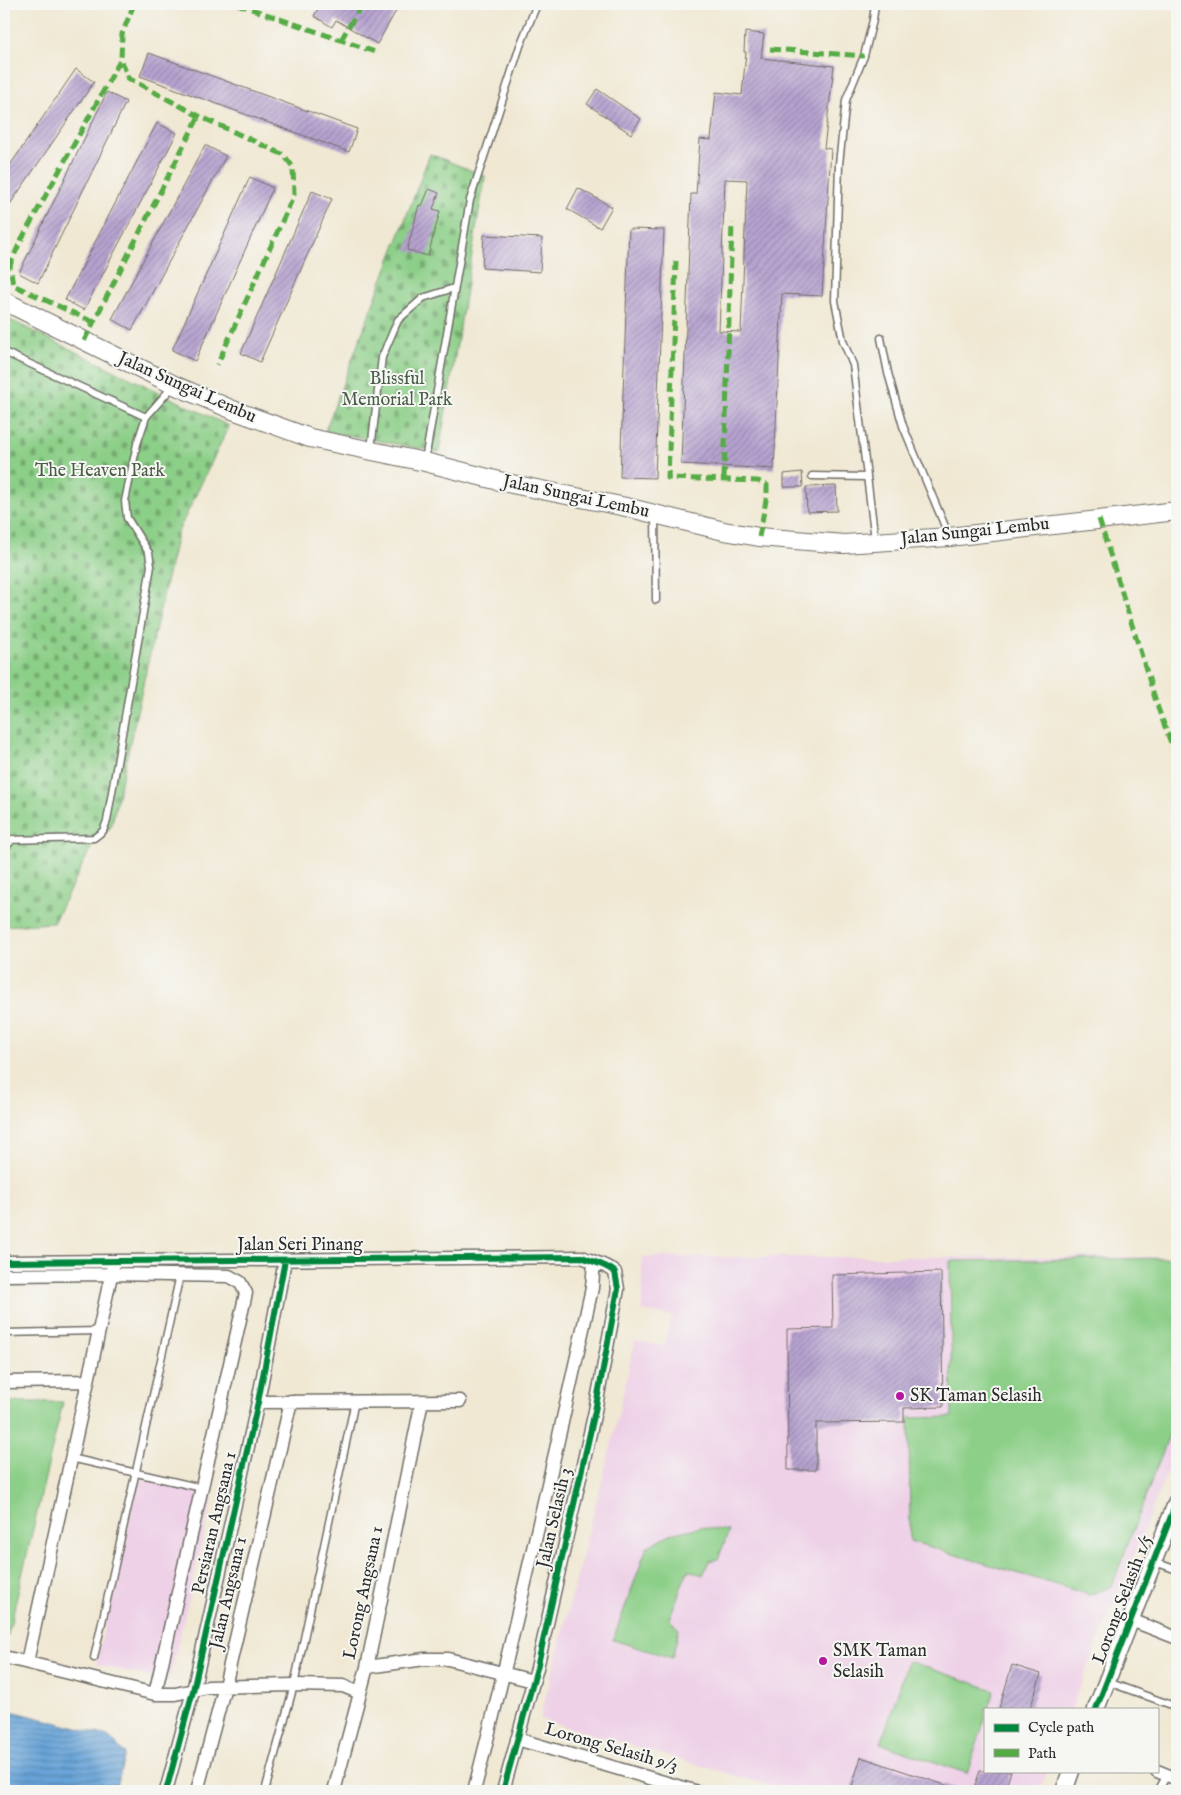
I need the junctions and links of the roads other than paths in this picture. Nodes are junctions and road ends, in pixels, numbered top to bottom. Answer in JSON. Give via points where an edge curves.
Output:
{"nodes":[{"id":1,"x":537,"y":4,"type":"edge"},
{"id":2,"x":875,"y":4,"type":"edge"},
{"id":3,"x":454,"y":288,"type":"junction"},
{"id":4,"x":4,"y":301,"type":"edge"},
{"id":5,"x":881,"y":338,"type":"dead end"},
{"id":6,"x":4,"y":352,"type":"edge"},
{"id":7,"x":174,"y":386,"type":"junction"},
{"id":8,"x":146,"y":417,"type":"junction"},
{"id":9,"x":371,"y":451,"type":"junction"},
{"id":10,"x":425,"y":462,"type":"junction"},
{"id":11,"x":812,"y":476,"type":"dead end"},
{"id":12,"x":866,"y":477,"type":"junction"},
{"id":13,"x":1177,"y":511,"type":"edge"},
{"id":14,"x":655,"y":514,"type":"junction"},
{"id":15,"x":949,"y":537,"type":"junction"},
{"id":16,"x":875,"y":541,"type":"junction"},
{"id":17,"x":656,"y":600,"type":"dead end"},
{"id":18,"x":4,"y":840,"type":"edge"},
{"id":19,"x":13,"y":840,"type":"junction"},
{"id":20,"x":4,"y":849,"type":"edge"},
{"id":21,"x":284,"y":1260,"type":"junction"},
{"id":22,"x":114,"y":1261,"type":"junction"},
{"id":23,"x":4,"y":1262,"type":"edge"},
{"id":24,"x":594,"y":1262,"type":"junction"},
{"id":25,"x":111,"y":1274,"type":"junction"},
{"id":26,"x":4,"y":1275,"type":"edge"},
{"id":27,"x":180,"y":1275,"type":"junction"},
{"id":28,"x":99,"y":1331,"type":"junction"},
{"id":29,"x":4,"y":1332,"type":"edge"},
{"id":30,"x":88,"y":1380,"type":"junction"},
{"id":31,"x":4,"y":1382,"type":"edge"},
{"id":32,"x":291,"y":1401,"type":"junction"},
{"id":33,"x":355,"y":1401,"type":"junction"},
{"id":34,"x":422,"y":1401,"type":"junction"},
{"id":35,"x":460,"y":1401,"type":"dead end"},
{"id":36,"x":258,"y":1402,"type":"junction"},
{"id":37,"x":71,"y":1458,"type":"junction"},
{"id":38,"x":136,"y":1472,"type":"junction"},
{"id":39,"x":202,"y":1488,"type":"junction"},
{"id":40,"x":1177,"y":1502,"type":"edge"},
{"id":41,"x":1154,"y":1561,"type":"junction"},
{"id":42,"x":1177,"y":1570,"type":"edge"},
{"id":43,"x":1131,"y":1620,"type":"junction"},
{"id":44,"x":1177,"y":1638,"type":"edge"},
{"id":45,"x":4,"y":1657,"type":"edge"},
{"id":46,"x":94,"y":1658,"type":"dead end"},
{"id":47,"x":27,"y":1662,"type":"junction"},
{"id":48,"x":367,"y":1667,"type":"junction"},
{"id":49,"x":504,"y":1674,"type":"junction"},
{"id":50,"x":533,"y":1681,"type":"junction"},
{"id":51,"x":1106,"y":1682,"type":"junction"},
{"id":52,"x":294,"y":1685,"type":"junction"},
{"id":53,"x":225,"y":1686,"type":"junction"},
{"id":54,"x":193,"y":1691,"type":"junction"},
{"id":55,"x":360,"y":1693,"type":"junction"},
{"id":56,"x":155,"y":1694,"type":"junction"},
{"id":57,"x":1177,"y":1707,"type":"edge"},
{"id":58,"x":1096,"y":1708,"type":"edge"},
{"id":59,"x":517,"y":1739,"type":"junction"},
{"id":60,"x":1072,"y":1772,"type":"edge"},
{"id":61,"x":1167,"y":1775,"type":"edge"},
{"id":62,"x":166,"y":1791,"type":"edge"},
{"id":63,"x":197,"y":1791,"type":"edge"},
{"id":64,"x":265,"y":1791,"type":"edge"},
{"id":65,"x":334,"y":1791,"type":"edge"},
{"id":66,"x":474,"y":1791,"type":"edge"},
{"id":67,"x":503,"y":1791,"type":"edge"},
{"id":68,"x":694,"y":1791,"type":"edge"},
{"id":69,"x":1064,"y":1791,"type":"edge"},
{"id":70,"x":1158,"y":1791,"type":"edge"}],
"edges":[{"from":1,"to":3,"type":"lane","via":[[520,46],[470,200]]},
{"from":2,"to":12,"type":"lane","via":[[864,56],[846,100],[839,164],[835,263],[836,310],[852,365]]},
{"from":3,"to":9,"type":"lane","via":[[423,298],[398,320],[382,356]]},
{"from":3,"to":10,"type":"lane"},
{"from":4,"to":7,"type":"main road","name":"Jalan Sungai Lembu"},
{"from":5,"to":15,"type":"lane","via":[[903,426]]},
{"from":6,"to":8,"type":"lane"},
{"from":7,"to":8,"type":"lane"},
{"from":7,"to":9,"type":"main road","name":"Jalan Sungai Lembu","via":[[310,438]]},
{"from":8,"to":19,"type":"lane","via":[[125,501],[127,518],[149,553],[151,566],[107,821],[103,831],[94,838]]},
{"from":9,"to":10,"type":"main road","name":"Jalan Sungai Lembu"},
{"from":10,"to":14,"type":"main road","name":"Jalan Sungai Lembu"},
{"from":11,"to":12,"type":"lane"},
{"from":12,"to":16,"type":"lane"},
{"from":13,"to":15,"type":"main road","name":"Jalan Sungai Lembu"},
{"from":14,"to":16,"type":"main road","name":"Jalan Sungai Lembu","via":[[759,537],[844,544]]},
{"from":14,"to":17,"type":"lane"},
{"from":15,"to":16,"type":"main road","name":"Jalan Sungai Lembu"},
{"from":18,"to":19,"type":"lane"},
{"from":19,"to":20,"type":"lane"},
{"from":21,"to":22,"type":"street","name":"Jalan Seri Pinang"},
{"from":21,"to":24,"type":"street","name":"Jalan Seri Pinang","via":[[582,1256]]},
{"from":21,"to":36,"type":"street","name":"Persiaran Angsana 1"},
{"from":22,"to":23,"type":"street","name":"Jalan Seri Pinang"},
{"from":22,"to":25,"type":"street"},
{"from":24,"to":49,"type":"street","name":"Jalan Selasih 3","via":[[592,1288]]},
{"from":24,"to":50,"type":"street","name":"Jalan Selasih 3","via":[[607,1265],[615,1272],[618,1289],[595,1411]]},
{"from":25,"to":26,"type":"street","name":"Jalan Seri Pinang"},
{"from":25,"to":27,"type":"street","name":"Jalan Seri Pinang"},
{"from":25,"to":28,"type":"street"},
{"from":27,"to":38,"type":"lane"},
{"from":27,"to":39,"type":"street","name":"Jalan Seri Pinang","via":[[228,1276],[240,1282],[246,1293]]},
{"from":28,"to":29,"type":"lane"},
{"from":28,"to":30,"type":"street"},
{"from":30,"to":31,"type":"street"},
{"from":30,"to":37,"type":"street"},
{"from":32,"to":33,"type":"street"},
{"from":32,"to":36,"type":"street"},
{"from":32,"to":53,"type":"street","name":"Jalan Angsana 1"},
{"from":33,"to":34,"type":"street"},
{"from":33,"to":52,"type":"lane"},
{"from":34,"to":35,"type":"street"},
{"from":34,"to":48,"type":"street","name":"Lorong Angsana 1"},
{"from":36,"to":54,"type":"street","name":"Persiaran Angsana 1"},
{"from":37,"to":38,"type":"lane"},
{"from":37,"to":47,"type":"street"},
{"from":38,"to":39,"type":"lane"},
{"from":38,"to":46,"type":"lane"},
{"from":39,"to":56,"type":"street","name":"Jalan Seri Pinang"},
{"from":40,"to":41,"type":"street","name":"Lorong Selasih 1/5"},
{"from":41,"to":42,"type":"lane"},
{"from":41,"to":43,"type":"street","name":"Lorong Selasih 1/5"},
{"from":43,"to":44,"type":"street"},
{"from":43,"to":51,"type":"street","name":"Lorong Selasih 1/5"},
{"from":45,"to":47,"type":"street"},
{"from":47,"to":56,"type":"street"},
{"from":48,"to":49,"type":"street","via":[[448,1659]]},
{"from":48,"to":55,"type":"street","name":"Lorong Angsana 1"},
{"from":49,"to":50,"type":"street"},
{"from":49,"to":66,"type":"street","name":"Jalan Selasih 3"},
{"from":50,"to":59,"type":"street","name":"Jalan Selasih 3"},
{"from":51,"to":57,"type":"lane"},
{"from":51,"to":58,"type":"street","name":"Lorong Selasih 1/5"},
{"from":52,"to":53,"type":"street"},
{"from":52,"to":55,"type":"street","via":[[343,1686]]},
{"from":52,"to":64,"type":"lane"},
{"from":53,"to":54,"type":"street"},
{"from":53,"to":63,"type":"street","name":"Jalan Angsana 1"},
{"from":54,"to":56,"type":"street"},
{"from":54,"to":62,"type":"street","name":"Persiaran Angsana 1"},
{"from":55,"to":65,"type":"street","name":"Lorong Angsana 1"},
{"from":59,"to":67,"type":"street","name":"Jalan Selasih 3"},
{"from":59,"to":68,"type":"street","name":"Lorong Selasih 9/3"},
{"from":60,"to":69,"type":"street"},
{"from":61,"to":70,"type":"lane"}]}
